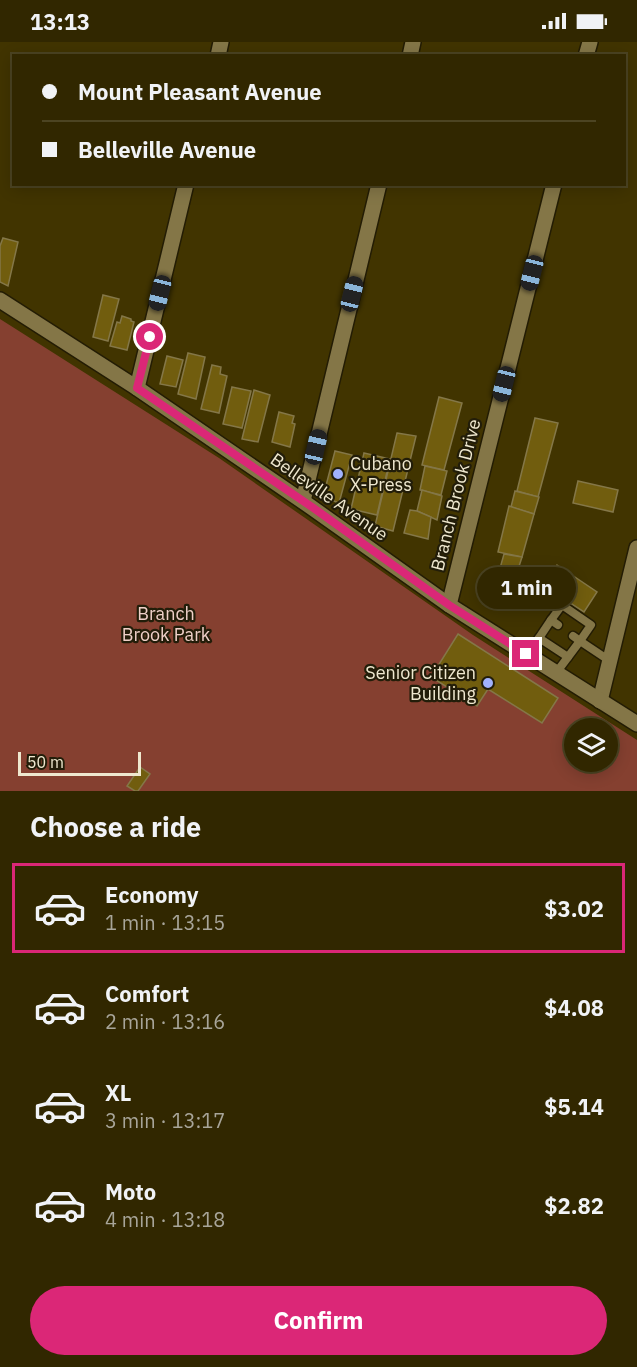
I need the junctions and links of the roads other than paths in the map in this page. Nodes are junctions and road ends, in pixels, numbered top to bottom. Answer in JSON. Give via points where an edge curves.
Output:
{"nodes":[{"id":1,"x":186,"y":186,"type":"edge"},
{"id":2,"x":379,"y":186,"type":"edge"},
{"id":3,"x":554,"y":186,"type":"edge"},
{"id":4,"x":0,"y":300,"type":"edge"},
{"id":5,"x":137,"y":388,"type":"junction"},
{"id":6,"x":303,"y":501,"type":"junction"},
{"id":7,"x":637,"y":548,"type":"edge"},
{"id":8,"x":449,"y":605,"type":"junction"},
{"id":9,"x":539,"y":638,"type":"junction"},
{"id":10,"x":576,"y":638,"type":"junction"},
{"id":11,"x":526,"y":654,"type":"junction"},
{"id":12,"x":568,"y":657,"type":"junction"},
{"id":13,"x":610,"y":661,"type":"junction"},
{"id":14,"x":556,"y":673,"type":"junction"},
{"id":15,"x":600,"y":701,"type":"junction"},
{"id":16,"x":637,"y":724,"type":"edge"}],
"edges":[{"from":1,"to":5,"type":"street"},
{"from":2,"to":6,"type":"street"},
{"from":3,"to":8,"type":"street","name":"Branch Brook Drive"},
{"from":4,"to":5,"type":"street","name":"Belleville Avenue"},
{"from":5,"to":6,"type":"street","name":"Belleville Avenue"},
{"from":6,"to":8,"type":"street","name":"Belleville Avenue"},
{"from":7,"to":13,"type":"street"},
{"from":8,"to":11,"type":"street","name":"Belleville Avenue"},
{"from":9,"to":10,"type":"lane","via":[[555,623],[562,605],[591,625]]},
{"from":9,"to":11,"type":"lane"},
{"from":9,"to":12,"type":"lane"},
{"from":10,"to":12,"type":"lane"},
{"from":10,"to":13,"type":"lane"},
{"from":11,"to":14,"type":"street","name":"Belleville Avenue"},
{"from":12,"to":14,"type":"lane"},
{"from":13,"to":15,"type":"street"},
{"from":14,"to":15,"type":"street","name":"Belleville Avenue"},
{"from":15,"to":16,"type":"street","name":"Belleville Avenue"}]}
